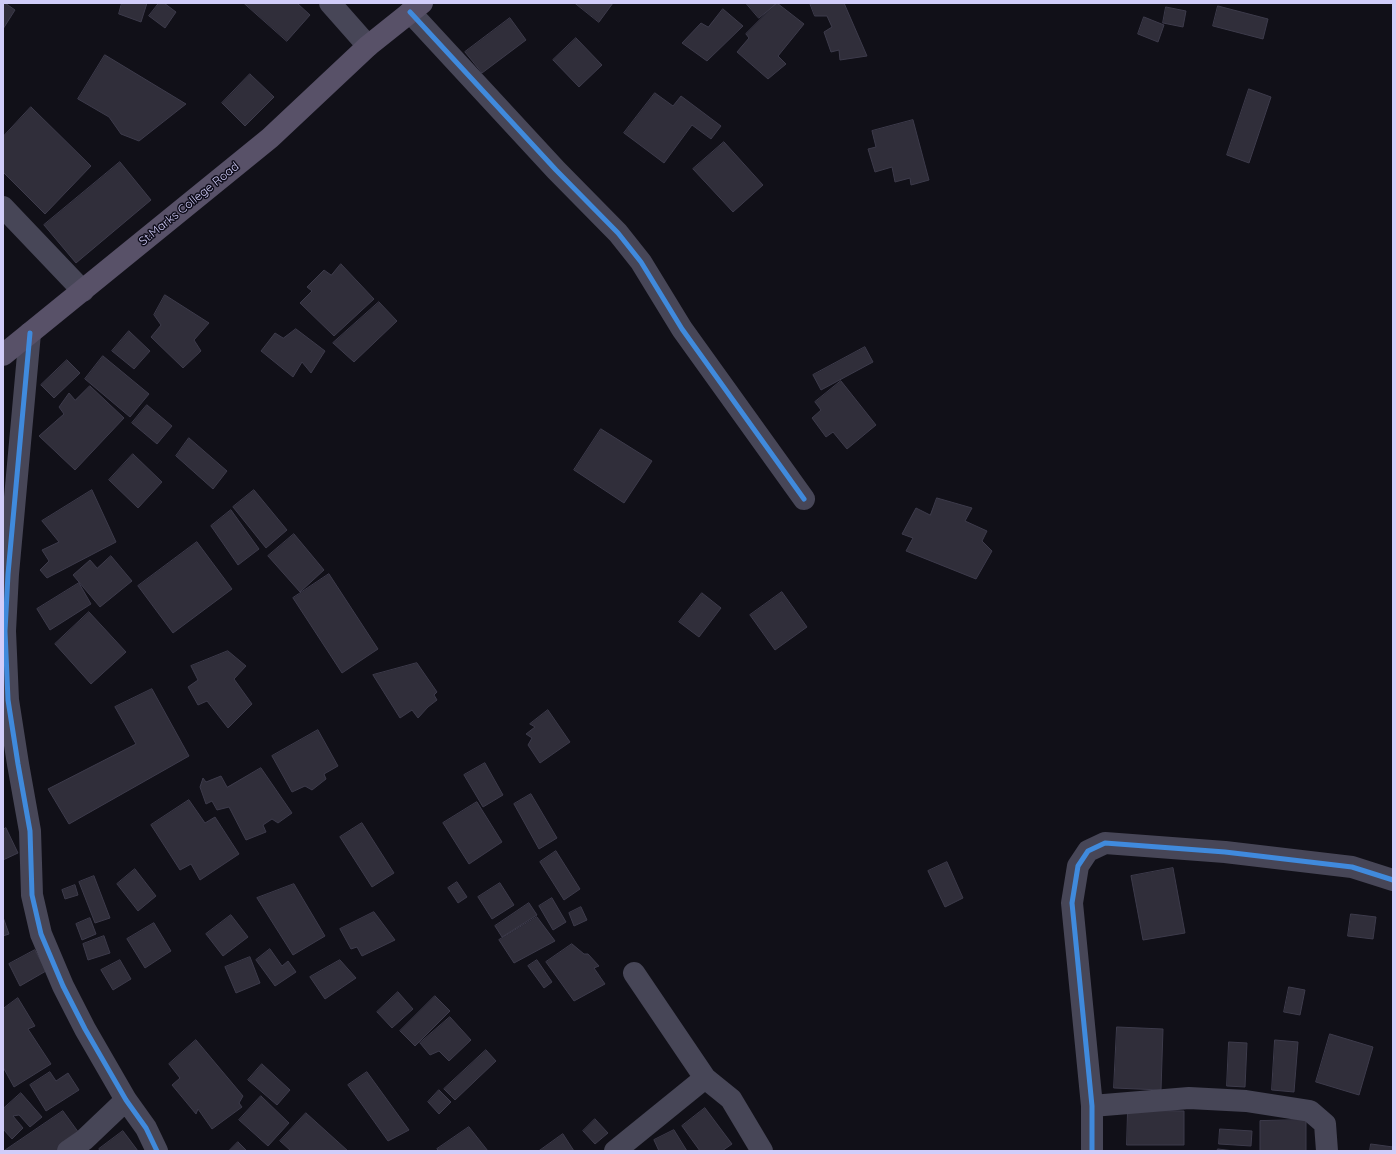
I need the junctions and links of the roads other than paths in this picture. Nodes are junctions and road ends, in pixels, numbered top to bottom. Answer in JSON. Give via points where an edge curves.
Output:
{"nodes":[{"id":1,"x":330,"y":3,"type":"edge"},
{"id":2,"x":416,"y":8,"type":"edge"},
{"id":3,"x":368,"y":46,"type":"junction"},
{"id":4,"x":3,"y":207,"type":"edge"},
{"id":5,"x":82,"y":291,"type":"junction"},
{"id":6,"x":30,"y":333,"type":"junction"},
{"id":7,"x":3,"y":355,"type":"edge"},
{"id":8,"x":804,"y":499,"type":"dead end"},
{"id":9,"x":1393,"y":880,"type":"edge"},
{"id":10,"x":634,"y":973,"type":"dead end"},
{"id":11,"x":705,"y":1078,"type":"junction"},
{"id":12,"x":126,"y":1100,"type":"junction"},
{"id":13,"x":1092,"y":1106,"type":"junction"},
{"id":14,"x":68,"y":1151,"type":"edge"},
{"id":15,"x":157,"y":1151,"type":"edge"},
{"id":16,"x":615,"y":1151,"type":"edge"},
{"id":17,"x":762,"y":1151,"type":"edge"},
{"id":18,"x":1092,"y":1151,"type":"edge"},
{"id":19,"x":1327,"y":1151,"type":"edge"}],
"edges":[{"from":1,"to":3,"type":"street"},
{"from":2,"to":3,"type":"main road","name":"St.Marks College Road"},
{"from":2,"to":8,"type":"street","via":[[556,170],[618,233],[641,262],[682,329]]},
{"from":3,"to":5,"type":"main road","name":"St.Marks College Road","via":[[270,138]]},
{"from":4,"to":5,"type":"street"},
{"from":5,"to":6,"type":"main road","name":"St.Marks College Road"},
{"from":6,"to":7,"type":"main road","name":"St.Marks College Road"},
{"from":6,"to":12,"type":"street","via":[[5,632],[8,700],[30,831],[32,895],[41,934],[63,986]]},
{"from":9,"to":13,"type":"street","via":[[1352,867],[1225,852],[1105,843],[1088,851],[1078,866],[1072,903]]},
{"from":10,"to":11,"type":"street"},
{"from":11,"to":16,"type":"street"},
{"from":11,"to":17,"type":"street","via":[[731,1099]]},
{"from":12,"to":14,"type":"street","via":[[84,1140]]},
{"from":12,"to":15,"type":"street","via":[[146,1128]]},
{"from":13,"to":18,"type":"street"},
{"from":13,"to":19,"type":"street","via":[[1189,1098],[1246,1101],[1310,1111],[1325,1124]]}]}
